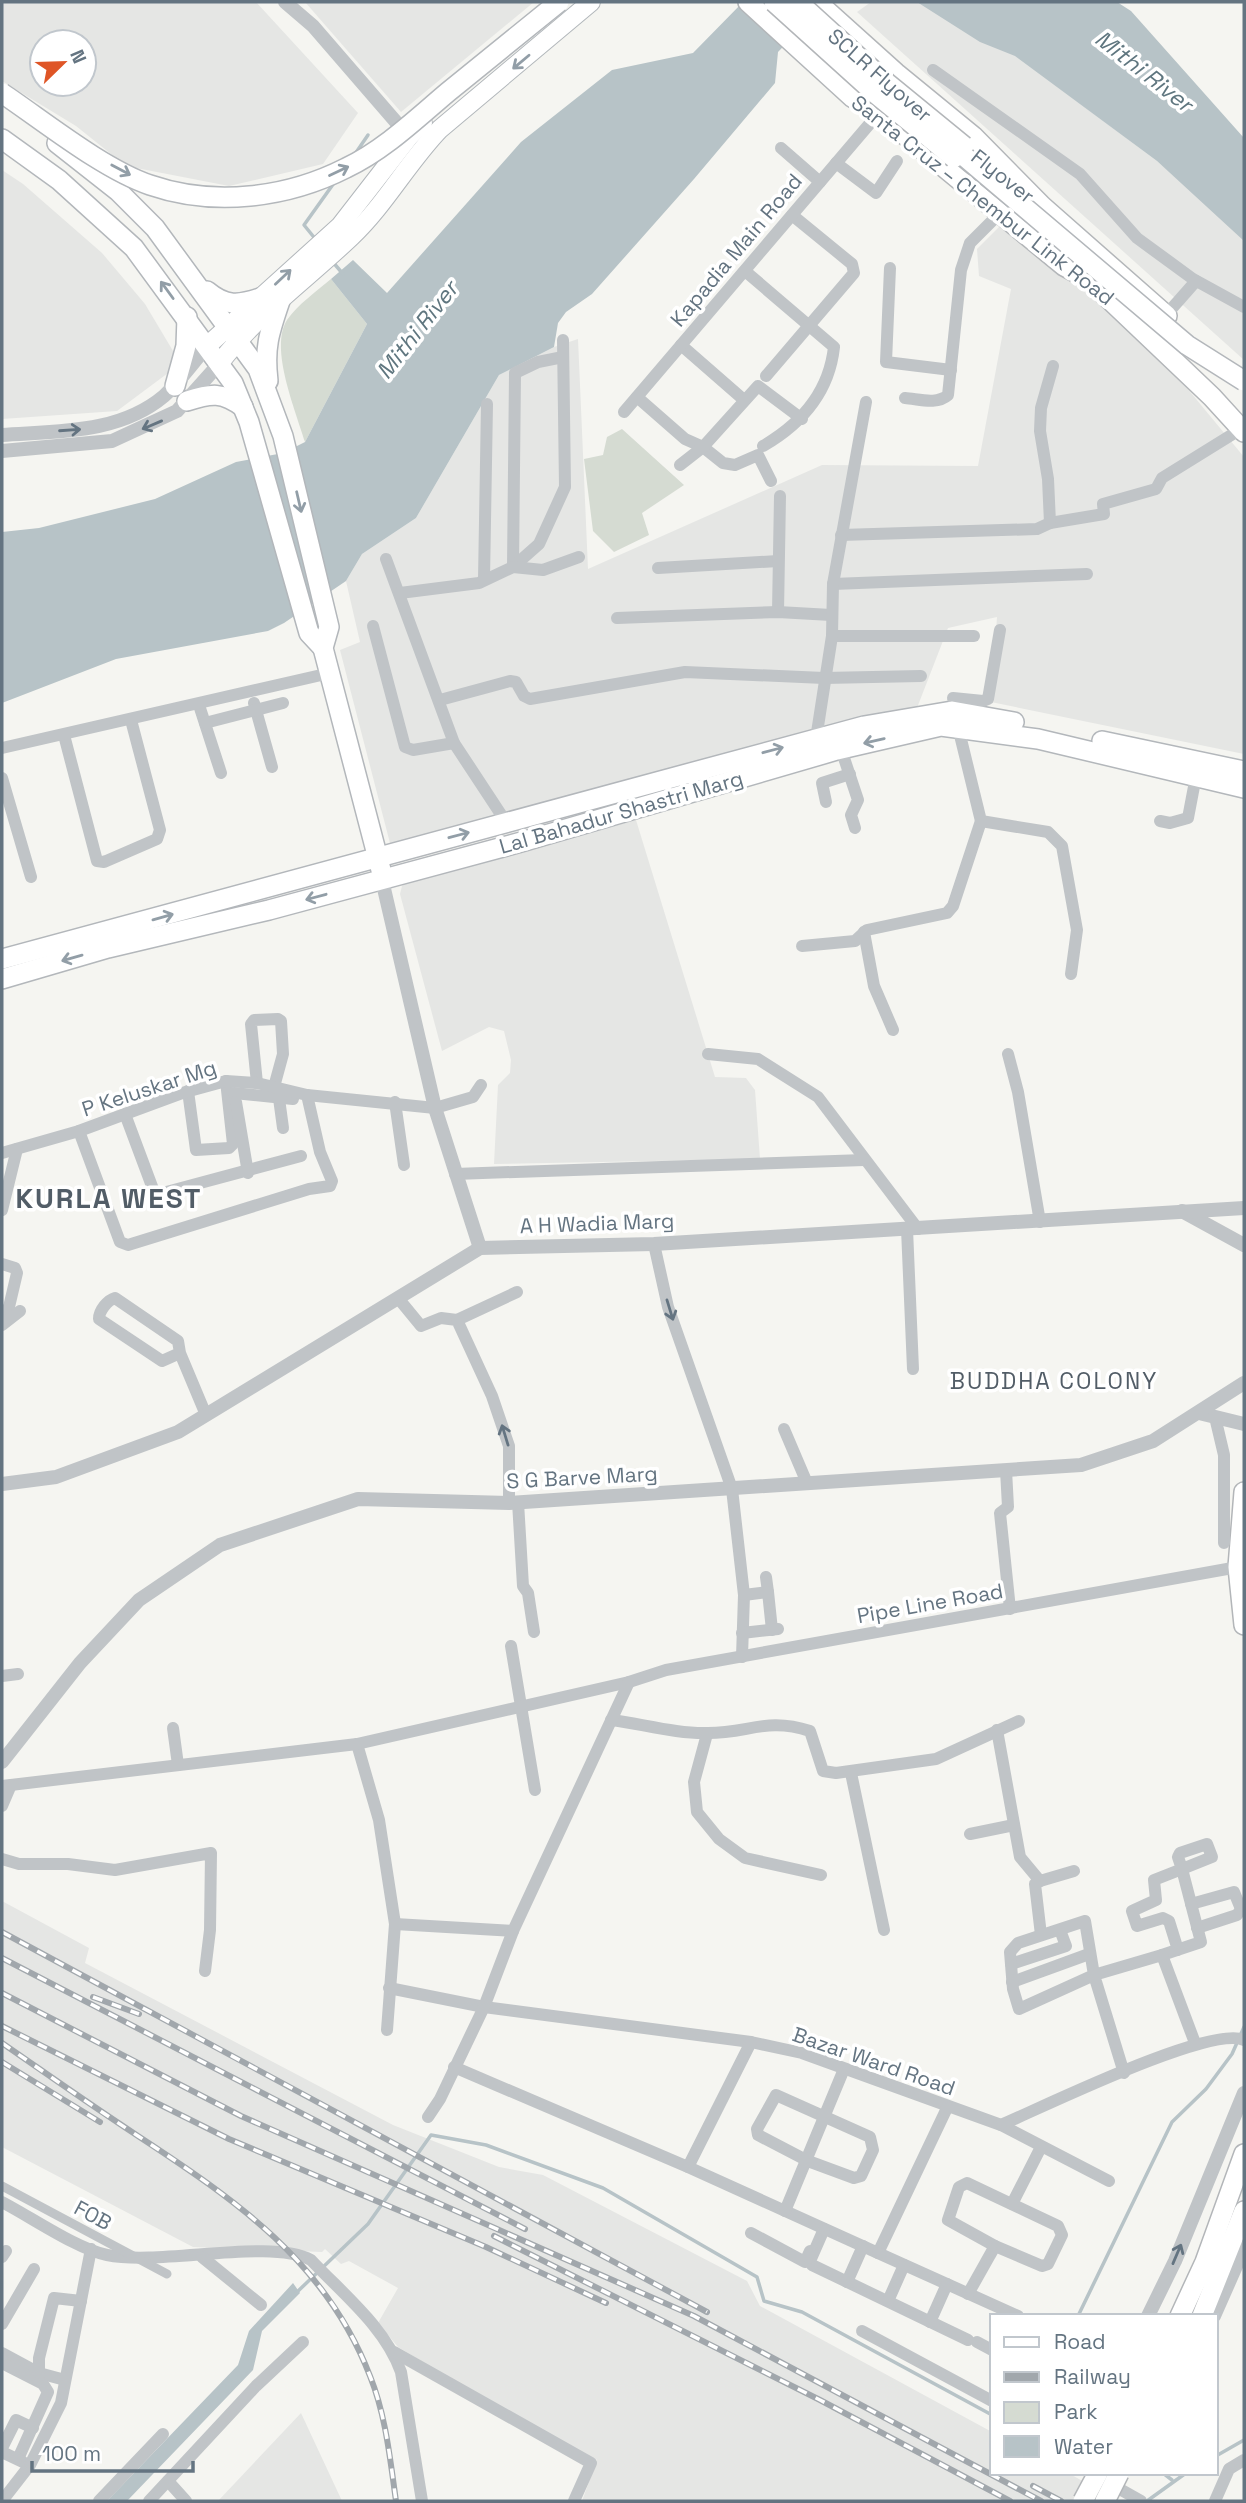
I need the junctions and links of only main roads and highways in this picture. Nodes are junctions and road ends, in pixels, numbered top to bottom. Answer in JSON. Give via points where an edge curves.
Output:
{"nodes":[{"id":1,"x":559,"y":2,"type":"edge"},
{"id":2,"x":568,"y":2,"type":"edge"},
{"id":3,"x":592,"y":2,"type":"edge"},
{"id":4,"x":748,"y":2,"type":"edge"},
{"id":5,"x":759,"y":2,"type":"edge"},
{"id":6,"x":774,"y":2,"type":"edge"},
{"id":7,"x":786,"y":2,"type":"edge"},
{"id":8,"x":798,"y":2,"type":"edge"},
{"id":9,"x":823,"y":8,"type":"edge"},
{"id":10,"x":543,"y":33,"type":"junction"},
{"id":11,"x":805,"y":51,"type":"junction"},
{"id":12,"x":887,"y":66,"type":"junction"},
{"id":13,"x":2,"y":93,"type":"edge"},
{"id":14,"x":860,"y":98,"type":"junction"},
{"id":15,"x":2,"y":104,"type":"edge"},
{"id":16,"x":2,"y":139,"type":"edge"},
{"id":17,"x":959,"y":152,"type":"junction"},
{"id":18,"x":1042,"y":206,"type":"junction"},
{"id":19,"x":345,"y":232,"type":"junction"},
{"id":20,"x":313,"y":260,"type":"junction"},
{"id":21,"x":1088,"y":279,"type":"junction"},
{"id":22,"x":196,"y":281,"type":"junction"},
{"id":23,"x":260,"y":298,"type":"junction"},
{"id":24,"x":280,"y":301,"type":"junction"},
{"id":25,"x":187,"y":317,"type":"junction"},
{"id":26,"x":233,"y":333,"type":"junction"},
{"id":27,"x":1190,"y":337,"type":"junction"},
{"id":28,"x":207,"y":346,"type":"junction"},
{"id":29,"x":219,"y":363,"type":"junction"},
{"id":30,"x":1244,"y":373,"type":"edge"},
{"id":31,"x":1244,"y":381,"type":"edge"},
{"id":32,"x":175,"y":386,"type":"road end"},
{"id":33,"x":1244,"y":391,"type":"edge"},
{"id":34,"x":270,"y":396,"type":"junction"},
{"id":35,"x":187,"y":401,"type":"road end"},
{"id":36,"x":243,"y":407,"type":"junction"},
{"id":37,"x":1243,"y":425,"type":"edge"},
{"id":38,"x":323,"y":648,"type":"junction"},
{"id":39,"x":965,"y":713,"type":"junction"},
{"id":40,"x":1178,"y":764,"type":"junction"},
{"id":41,"x":1244,"y":771,"type":"edge"},
{"id":42,"x":1244,"y":788,"type":"edge"},
{"id":43,"x":380,"y":857,"type":"junction"},
{"id":44,"x":382,"y":880,"type":"junction"},
{"id":45,"x":263,"y":889,"type":"junction"},
{"id":46,"x":269,"y":910,"type":"junction"},
{"id":47,"x":106,"y":941,"type":"junction"},
{"id":48,"x":2,"y":959,"type":"edge"},
{"id":49,"x":2,"y":979,"type":"edge"},
{"id":50,"x":1244,"y":1492,"type":"edge"},
{"id":51,"x":1244,"y":1625,"type":"edge"},
{"id":52,"x":1244,"y":2154,"type":"edge"},
{"id":53,"x":1244,"y":2211,"type":"edge"},
{"id":54,"x":1181,"y":2314,"type":"edge"},
{"id":55,"x":1203,"y":2314,"type":"edge"},
{"id":56,"x":1095,"y":2475,"type":"edge"},
{"id":57,"x":1118,"y":2475,"type":"edge"},
{"id":58,"x":1083,"y":2501,"type":"edge"},
{"id":59,"x":1105,"y":2501,"type":"edge"}],
"edges":[{"from":13,"to":1,"type":"main road","one_way":true,"bridge":true,"via":[[116,168],[150,185],[216,197],[279,192],[348,168],[381,147]]},
{"from":2,"to":10,"type":"main road"},
{"from":3,"to":10,"type":"main road"},
{"from":4,"to":11,"type":"main road","name":"Santa Cruz – Chembur Link Road"},
{"from":5,"to":11,"type":"main road"},
{"from":6,"to":17,"type":"main road","bridge":true,"via":[[877,95]]},
{"from":7,"to":31,"type":"main road","bridge":true,"via":[[882,89],[1187,345]]},
{"from":8,"to":17,"type":"main road","name":"SCLR Flyover","bridge":true},
{"from":9,"to":12,"type":"main road","name":"Santa Cruz – Chembur Link Road"},
{"from":10,"to":19,"type":"main road","one_way":true,"via":[[440,129]]},
{"from":10,"to":19,"type":"main road","via":[[408,137]]},
{"from":11,"to":14,"type":"main road","name":"Santa Cruz – Chembur Link Road","via":[[853,98]]},
{"from":12,"to":14,"type":"main road"},
{"from":12,"to":18,"type":"main road","name":"Santa Cruz – Chembur Link Road","via":[[973,136]]},
{"from":14,"to":21,"type":"main road","name":"Santa Cruz – Chembur Link Road","via":[[1064,266]]},
{"from":15,"to":22,"type":"main road","via":[[118,191],[155,228]]},
{"from":25,"to":16,"type":"main road","one_way":true,"via":[[134,248],[98,212]]},
{"from":17,"to":18,"type":"main road","name":"Flyover"},
{"from":17,"to":21,"type":"main road","name":"Flyover"},
{"from":18,"to":27,"type":"main road","name":"Santa Cruz – Chembur Link Road"},
{"from":19,"to":20,"type":"main road"},
{"from":23,"to":20,"type":"main road","one_way":true},
{"from":20,"to":24,"type":"main road"},
{"from":21,"to":37,"type":"main road","name":"Santa Cruz – Chembur Link Road"},
{"from":22,"to":23,"type":"main road","via":[[227,304]]},
{"from":22,"to":26,"type":"main road"},
{"from":23,"to":26,"type":"main road"},
{"from":24,"to":26,"type":"main road"},
{"from":24,"to":34,"type":"main road","via":[[265,352]]},
{"from":25,"to":28,"type":"main road"},
{"from":25,"to":32,"type":"main road","via":[[186,346]]},
{"from":26,"to":28,"type":"main road"},
{"from":26,"to":29,"type":"main road"},
{"from":26,"to":34,"type":"main road"},
{"from":27,"to":30,"type":"main road","name":"Santa Cruz – Chembur Link Road"},
{"from":27,"to":33,"type":"main road"},
{"from":28,"to":29,"type":"main road"},
{"from":29,"to":36,"type":"main road"},
{"from":34,"to":38,"type":"main road","one_way":true,"via":[[329,627]]},
{"from":35,"to":36,"type":"main road","via":[[218,393]]},
{"from":36,"to":38,"type":"main road","via":[[309,633]]},
{"from":38,"to":43,"type":"main road"},
{"from":39,"to":40,"type":"main road","name":"Lal Bahadur Shastri Marg","via":[[1038,739]]},
{"from":43,"to":39,"type":"main road","name":"Lal Bahadur Shastri Marg","one_way":true,"via":[[864,726],[952,711]]},
{"from":39,"to":44,"type":"main road","name":"Lal Bahadur Shastri Marg","one_way":true,"via":[[941,726],[841,749]]},
{"from":40,"to":41,"type":"main road","name":"Lal Bahadur Shastri Marg"},
{"from":40,"to":42,"type":"main road","name":"Lal Bahadur Shastri Marg","via":[[1196,776]]},
{"from":43,"to":44,"type":"main road"},
{"from":43,"to":45,"type":"main road","name":"Lal Bahadur Shastri Marg"},
{"from":44,"to":46,"type":"main road","name":"Lal Bahadur Shastri Marg","one_way":true},
{"from":45,"to":46,"type":"main road"},
{"from":47,"to":45,"type":"main road","name":"Lal Bahadur Shastri Marg","one_way":true},
{"from":46,"to":47,"type":"main road","name":"Lal Bahadur Shastri Marg"},
{"from":47,"to":48,"type":"main road","name":"Lal Bahadur Shastri Marg"},
{"from":47,"to":49,"type":"main road","name":"Lal Bahadur Shastri Marg","one_way":true},
{"from":50,"to":51,"type":"main road","via":[[1238,1567]]},
{"from":52,"to":54,"type":"main road"},
{"from":53,"to":55,"type":"main road"},
{"from":56,"to":58,"type":"main road","bridge":true},
{"from":57,"to":59,"type":"main road","bridge":true}]}
